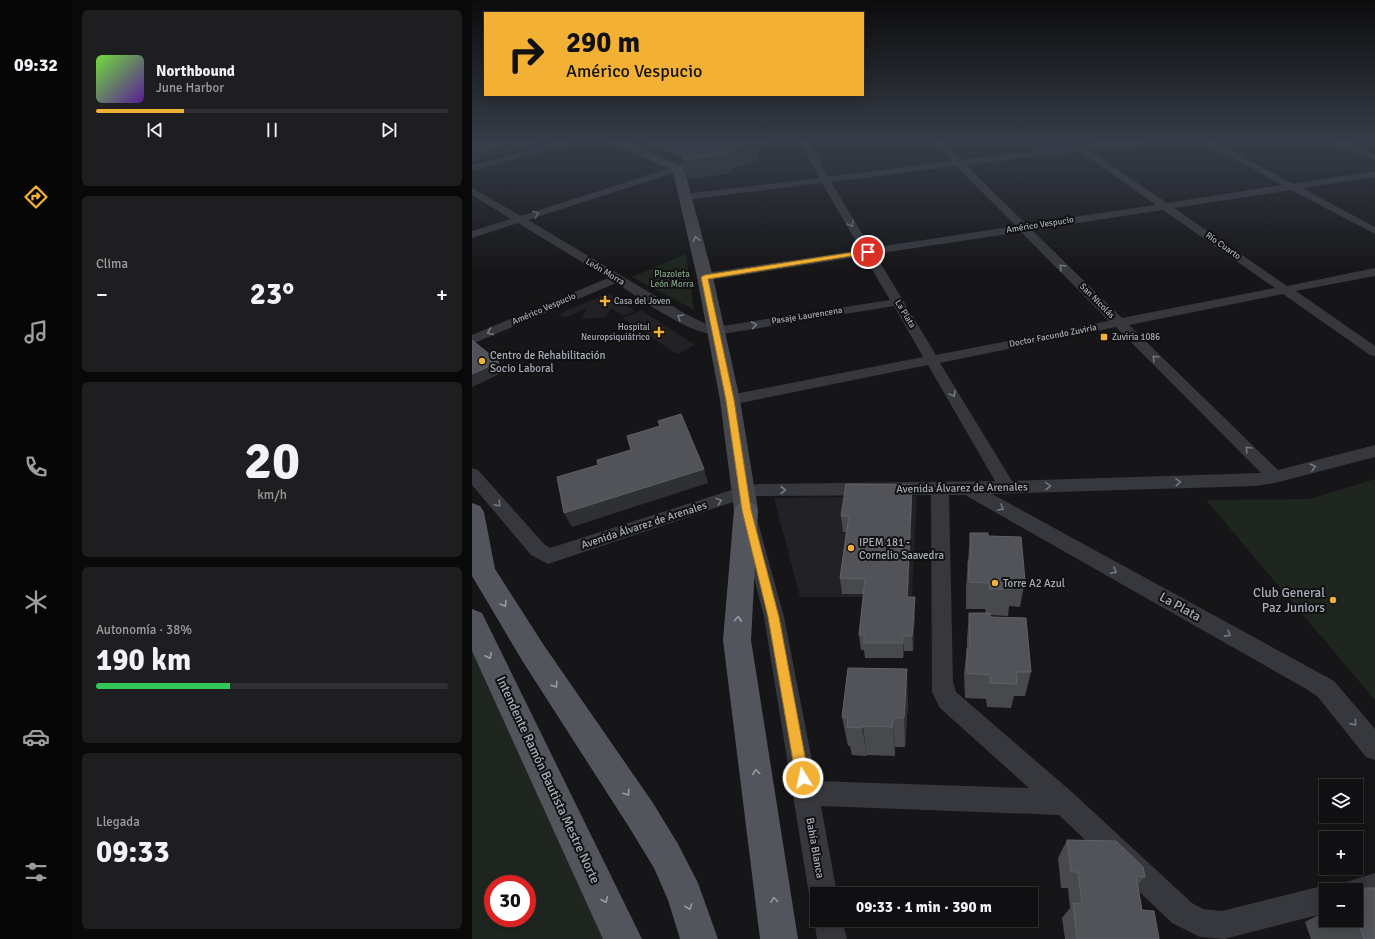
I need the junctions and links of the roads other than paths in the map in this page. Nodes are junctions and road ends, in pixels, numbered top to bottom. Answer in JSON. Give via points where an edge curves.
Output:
{"nodes":[{"id":1,"x":626,"y":185,"type":"edge"},
{"id":2,"x":682,"y":185,"type":"edge"},
{"id":3,"x":786,"y":185,"type":"edge"},
{"id":4,"x":828,"y":185,"type":"edge"},
{"id":5,"x":980,"y":185,"type":"edge"},
{"id":6,"x":1135,"y":185,"type":"edge"},
{"id":7,"x":1300,"y":185,"type":"edge"},
{"id":8,"x":1292,"y":186,"type":"junction"},
{"id":9,"x":472,"y":191,"type":"edge"},
{"id":10,"x":686,"y":197,"type":"junction"},
{"id":11,"x":1165,"y":206,"type":"junction"},
{"id":12,"x":518,"y":220,"type":"junction"},
{"id":13,"x":1023,"y":228,"type":"junction"},
{"id":14,"x":1375,"y":231,"type":"edge"},
{"id":15,"x":472,"y":235,"type":"edge"},
{"id":16,"x":868,"y":252,"type":"junction"},
{"id":17,"x":1375,"y":272,"type":"edge"},
{"id":18,"x":705,"y":277,"type":"junction"},
{"id":19,"x":616,"y":279,"type":"junction"},
{"id":20,"x":1286,"y":290,"type":"junction"},
{"id":21,"x":898,"y":302,"type":"junction"},
{"id":22,"x":1120,"y":323,"type":"junction"},
{"id":23,"x":716,"y":331,"type":"junction"},
{"id":24,"x":472,"y":340,"type":"edge"},
{"id":25,"x":1375,"y":352,"type":"edge"},
{"id":26,"x":933,"y":361,"type":"junction"},
{"id":27,"x":730,"y":400,"type":"junction"},
{"id":28,"x":1375,"y":451,"type":"edge"},
{"id":29,"x":472,"y":474,"type":"edge"},
{"id":30,"x":1275,"y":476,"type":"junction"},
{"id":31,"x":1007,"y":487,"type":"junction"},
{"id":32,"x":967,"y":488,"type":"junction"},
{"id":33,"x":940,"y":489,"type":"junction"},
{"id":34,"x":745,"y":501,"type":"junction"},
{"id":35,"x":472,"y":512,"type":"edge"},
{"id":36,"x":478,"y":566,"type":"edge"},
{"id":37,"x":472,"y":621,"type":"edge"},
{"id":38,"x":1375,"y":748,"type":"edge"},
{"id":39,"x":805,"y":793,"type":"junction"},
{"id":40,"x":1064,"y":802,"type":"junction"},
{"id":41,"x":822,"y":887,"type":"edge"},
{"id":42,"x":1375,"y":887,"type":"edge"},
{"id":43,"x":1363,"y":890,"type":"edge"},
{"id":44,"x":1319,"y":901,"type":"edge"},
{"id":45,"x":829,"y":927,"type":"edge"},
{"id":46,"x":623,"y":939,"type":"edge"},
{"id":47,"x":700,"y":939,"type":"edge"},
{"id":48,"x":779,"y":939,"type":"edge"},
{"id":49,"x":832,"y":939,"type":"edge"}],
"edges":[{"from":12,"to":1,"type":"street","one_way":true},
{"from":2,"to":10,"type":"street","name":"Bahía Blanca"},
{"from":3,"to":10,"type":"street"},
{"from":4,"to":16,"type":"street","name":"La Plata","one_way":true},
{"from":5,"to":13,"type":"street","name":"San Nicolás"},
{"from":6,"to":11,"type":"street","name":"Río Cuarto"},
{"from":7,"to":8,"type":"street","name":"Américo Vespucio"},
{"from":8,"to":11,"type":"street","name":"Américo Vespucio"},
{"from":8,"to":14,"type":"street"},
{"from":9,"to":12,"type":"street","name":"León Morra"},
{"from":18,"to":10,"type":"street","name":"Bahía Blanca","one_way":true},
{"from":11,"to":13,"type":"street","name":"Américo Vespucio"},
{"from":11,"to":20,"type":"street","name":"Río Cuarto"},
{"from":12,"to":15,"type":"street"},
{"from":12,"to":19,"type":"street","name":"León Morra"},
{"from":13,"to":16,"type":"street","name":"Américo Vespucio"},
{"from":22,"to":13,"type":"street","name":"San Nicolás","one_way":true},
{"from":16,"to":18,"type":"street","name":"Américo Vespucio"},
{"from":16,"to":21,"type":"street","name":"La Plata"},
{"from":17,"to":20,"type":"street","name":"Doctor Facundo Zuviría"},
{"from":18,"to":23,"type":"street","name":"Bahía Blanca"},
{"from":23,"to":19,"type":"street","name":"León Morra","one_way":true,"via":[[689,322]]},
{"from":19,"to":24,"type":"street","name":"Américo Vespucio","one_way":true},
{"from":20,"to":22,"type":"street","name":"Doctor Facundo Zuviría"},
{"from":20,"to":25,"type":"street","name":"Río Cuarto"},
{"from":23,"to":21,"type":"street","name":"Pasaje Laurencena","one_way":true},
{"from":21,"to":26,"type":"street","name":"La Plata"},
{"from":22,"to":26,"type":"street","name":"Doctor Facundo Zuviría"},
{"from":30,"to":22,"type":"street","name":"San Nicolás","one_way":true},
{"from":23,"to":27,"type":"street","name":"Bahía Blanca"},
{"from":26,"to":27,"type":"street","name":"Doctor Facundo Zuviría"},
{"from":26,"to":31,"type":"street","name":"La Plata","one_way":true},
{"from":27,"to":34,"type":"street","name":"Bahía Blanca"},
{"from":30,"to":28,"type":"street","name":"Avenida Álvarez de Arenales","one_way":true},
{"from":29,"to":34,"type":"street","name":"Avenida Álvarez de Arenales","one_way":true,"via":[[538,550],[548,556]]},
{"from":31,"to":30,"type":"street","name":"Avenida Álvarez de Arenales","one_way":true,"via":[[1255,480]]},
{"from":31,"to":32,"type":"street","name":"Avenida Álvarez de Arenales"},
{"from":32,"to":33,"type":"street","name":"Avenida Álvarez de Arenales"},
{"from":32,"to":38,"type":"street","name":"La Plata","one_way":true,"via":[[1316,682],[1333,697]]},
{"from":34,"to":33,"type":"street","name":"Avenida Álvarez de Arenales","one_way":true,"via":[[759,490]]},
{"from":33,"to":40,"type":"street","via":[[943,692],[948,700]]},
{"from":34,"to":39,"type":"street","name":"Bahía Blanca","via":[[774,617]]},
{"from":48,"to":34,"type":"main road","one_way":true,"via":[[737,640]]},
{"from":35,"to":36,"type":"main road"},
{"from":36,"to":47,"type":"main road","one_way":true,"via":[[642,815],[685,896]]},
{"from":37,"to":46,"type":"main road","name":"Intendente Ramón Bautista Mestre Norte","one_way":true},
{"from":39,"to":40,"type":"street"},
{"from":39,"to":41,"type":"street","name":"Bahía Blanca"},
{"from":40,"to":44,"type":"street","via":[[1182,913],[1200,922],[1222,925]]},
{"from":42,"to":43,"type":"street"},
{"from":45,"to":49,"type":"street"}]}
